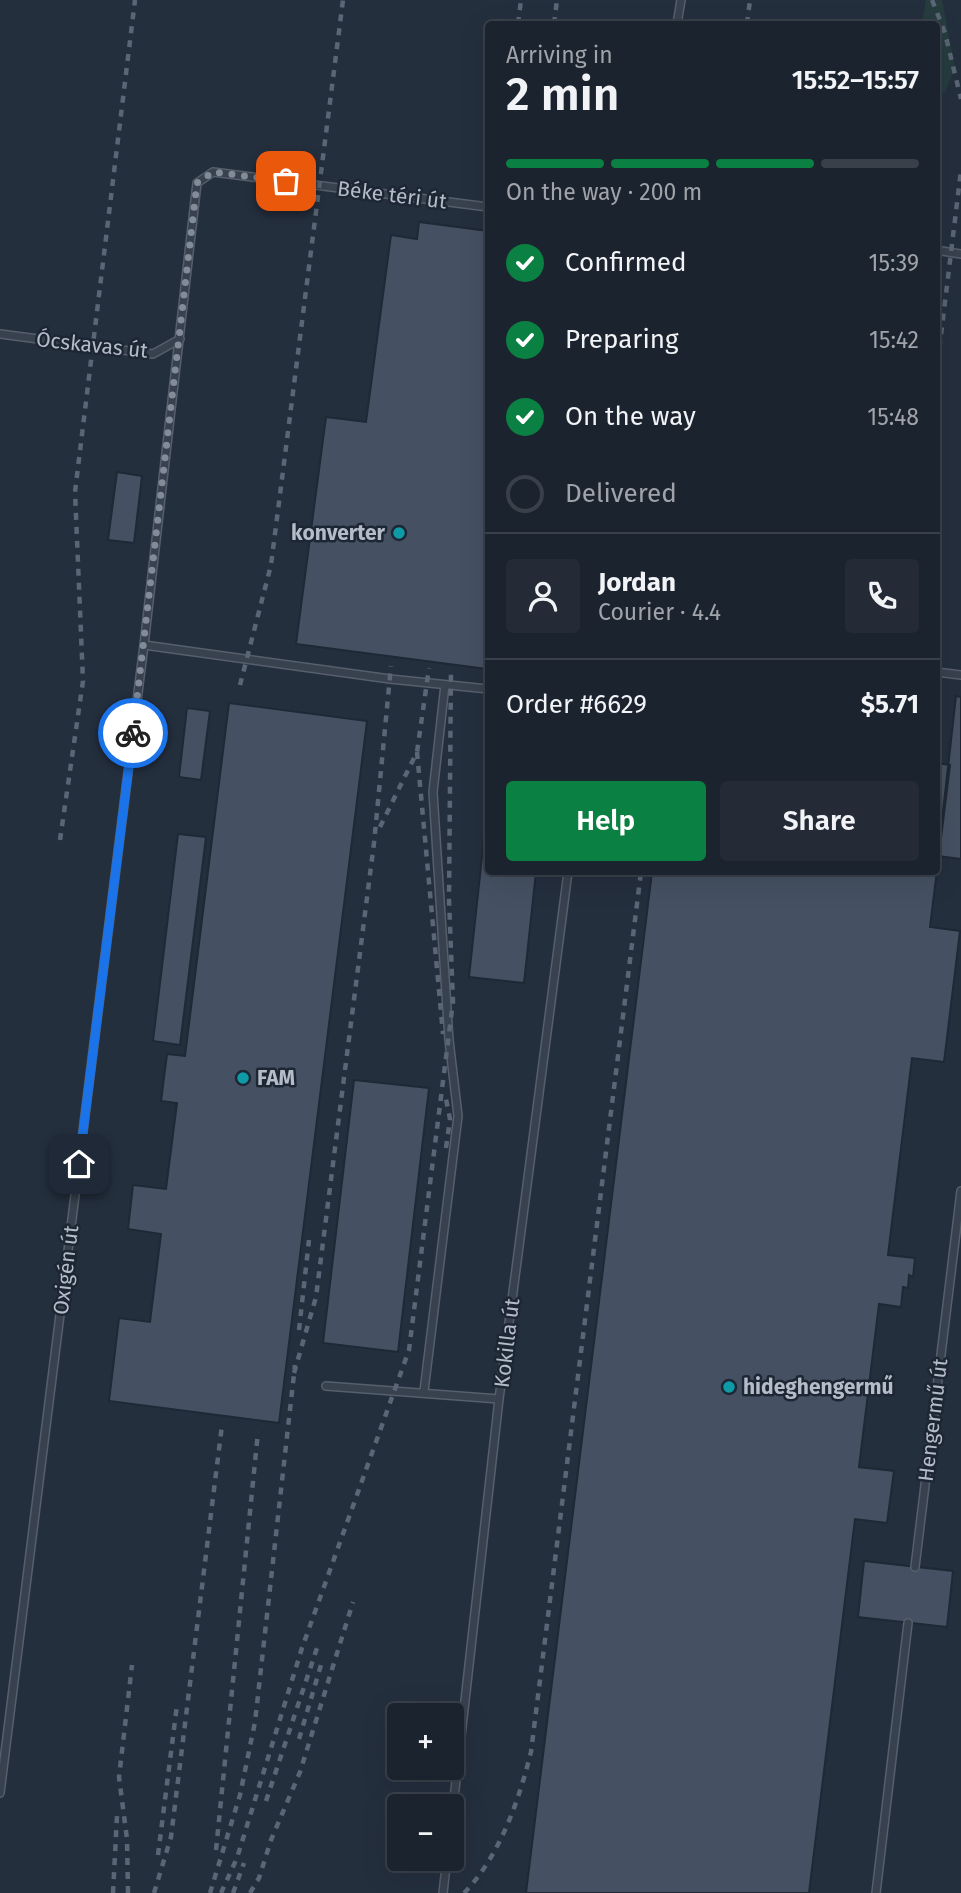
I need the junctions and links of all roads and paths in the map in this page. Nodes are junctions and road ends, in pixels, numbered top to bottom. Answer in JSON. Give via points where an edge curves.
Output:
{"nodes":[{"id":1,"x":681,"y":0,"type":"edge"},
{"id":2,"x":678,"y":21,"type":"edge"},
{"id":3,"x":213,"y":172,"type":"joint"},
{"id":4,"x":485,"y":207,"type":"edge"},
{"id":5,"x":940,"y":251,"type":"edge"},
{"id":6,"x":961,"y":254,"type":"edge"},
{"id":7,"x":0,"y":334,"type":"edge"},
{"id":8,"x":180,"y":339,"type":"junction"},
{"id":9,"x":145,"y":645,"type":"junction"},
{"id":10,"x":940,"y":672,"type":"edge"},
{"id":11,"x":961,"y":675,"type":"edge"},
{"id":12,"x":445,"y":685,"type":"junction"},
{"id":13,"x":485,"y":689,"type":"edge"},
{"id":14,"x":568,"y":875,"type":"edge"},
{"id":15,"x":961,"y":1191,"type":"edge"},
{"id":16,"x":326,"y":1386,"type":"dead end"},
{"id":17,"x":424,"y":1391,"type":"junction"},
{"id":18,"x":499,"y":1399,"type":"junction"},
{"id":19,"x":915,"y":1567,"type":"dead end"},
{"id":20,"x":908,"y":1623,"type":"dead end"},
{"id":21,"x":0,"y":1793,"type":"edge"},
{"id":22,"x":454,"y":1794,"type":"edge"},
{"id":23,"x":446,"y":1871,"type":"edge"},
{"id":24,"x":443,"y":1893,"type":"edge"},
{"id":25,"x":876,"y":1893,"type":"edge"}],
"edges":[{"from":1,"to":2,"type":"lane"},
{"from":3,"to":4,"type":"lane","name":"Béke téri út"},
{"from":3,"to":8,"type":"lane","name":"Oxigén út","via":[[197,183]]},
{"from":5,"to":6,"type":"lane"},
{"from":7,"to":8,"type":"lane","name":"Ócskavas út","via":[[153,354]]},
{"from":8,"to":9,"type":"lane","name":"Oxigén út"},
{"from":9,"to":12,"type":"lane"},
{"from":9,"to":21,"type":"lane","name":"Oxigén út"},
{"from":10,"to":11,"type":"lane"},
{"from":12,"to":13,"type":"lane"},
{"from":12,"to":17,"type":"lane","via":[[433,792],[458,1116]]},
{"from":14,"to":18,"type":"lane","name":"Kokilla út"},
{"from":15,"to":19,"type":"lane","name":"Hengermű út"},
{"from":16,"to":17,"type":"lane"},
{"from":17,"to":18,"type":"lane"},
{"from":18,"to":22,"type":"lane","name":"Kokilla út"},
{"from":20,"to":25,"type":"lane"},
{"from":23,"to":24,"type":"lane"}]}
